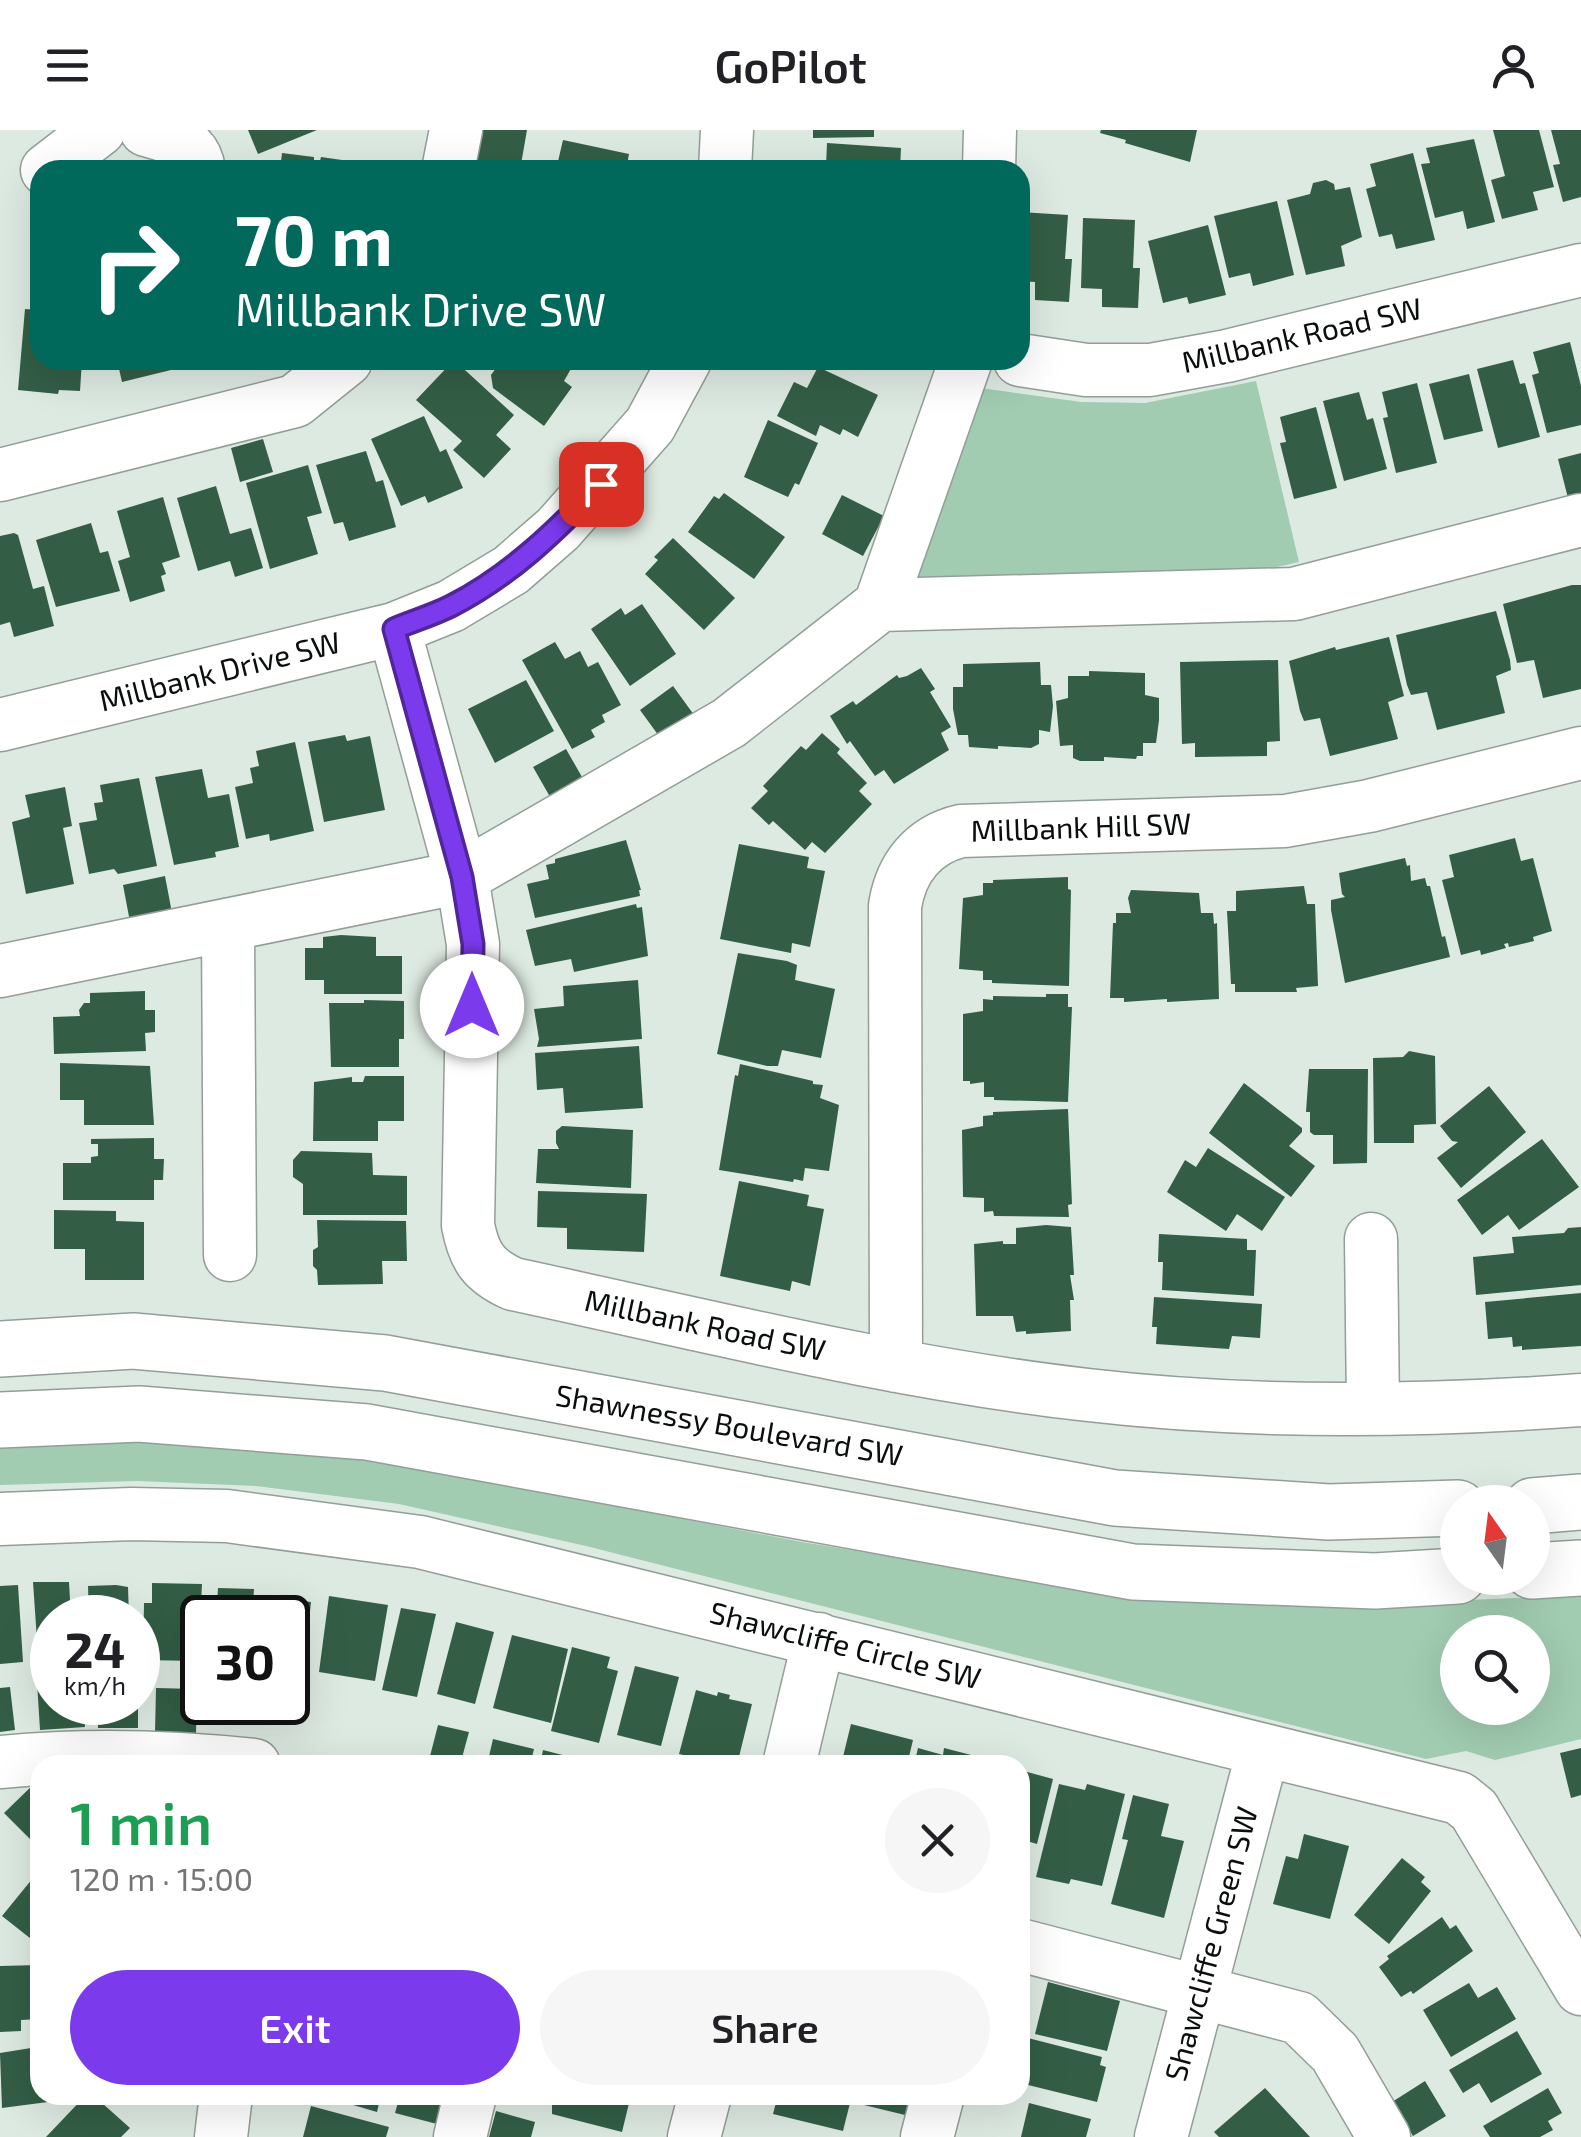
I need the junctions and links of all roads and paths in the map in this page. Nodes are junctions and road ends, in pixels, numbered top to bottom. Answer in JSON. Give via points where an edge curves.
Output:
{"nodes":[{"id":1,"x":99,"y":130,"type":"edge"},
{"id":2,"x":146,"y":130,"type":"edge"},
{"id":3,"x":456,"y":130,"type":"edge"},
{"id":4,"x":727,"y":130,"type":"edge"},
{"id":5,"x":990,"y":130,"type":"edge"},
{"id":6,"x":59,"y":160,"type":"edge"},
{"id":7,"x":196,"y":160,"type":"edge"},
{"id":8,"x":450,"y":160,"type":"edge"},
{"id":9,"x":726,"y":160,"type":"edge"},
{"id":10,"x":989,"y":160,"type":"edge"},
{"id":11,"x":1581,"y":270,"type":"edge"},
{"id":12,"x":1030,"y":362,"type":"edge"},
{"id":13,"x":334,"y":370,"type":"edge"},
{"id":14,"x":680,"y":370,"type":"edge"},
{"id":15,"x":962,"y":370,"type":"edge"},
{"id":16,"x":0,"y":475,"type":"edge"},
{"id":17,"x":1581,"y":520,"type":"edge"},
{"id":18,"x":880,"y":605,"type":"junction"},
{"id":19,"x":394,"y":629,"type":"junction"},
{"id":20,"x":0,"y":726,"type":"edge"},
{"id":21,"x":1581,"y":753,"type":"edge"},
{"id":22,"x":462,"y":877,"type":"junction"},
{"id":23,"x":228,"y":927,"type":"junction"},
{"id":24,"x":0,"y":972,"type":"edge"},
{"id":25,"x":1372,"y":1239,"type":"dead end"},
{"id":26,"x":230,"y":1255,"type":"dead end"},
{"id":27,"x":0,"y":1348,"type":"edge"},
{"id":28,"x":896,"y":1366,"type":"junction"},
{"id":29,"x":1581,"y":1400,"type":"edge"},
{"id":30,"x":1374,"y":1408,"type":"junction"},
{"id":31,"x":0,"y":1420,"type":"edge"},
{"id":32,"x":1581,"y":1502,"type":"edge"},
{"id":33,"x":1550,"y":1505,"type":"edge"},
{"id":34,"x":1440,"y":1509,"type":"edge"},
{"id":35,"x":0,"y":1520,"type":"edge"},
{"id":36,"x":1581,"y":1568,"type":"edge"},
{"id":37,"x":1550,"y":1570,"type":"edge"},
{"id":38,"x":1440,"y":1577,"type":"edge"},
{"id":39,"x":819,"y":1640,"type":"junction"},
{"id":40,"x":1263,"y":1752,"type":"junction"},
{"id":41,"x":791,"y":1755,"type":"edge"},
{"id":42,"x":30,"y":1759,"type":"edge"},
{"id":43,"x":0,"y":1762,"type":"edge"},
{"id":44,"x":1030,"y":1948,"type":"edge"},
{"id":45,"x":1581,"y":1989,"type":"edge"},
{"id":46,"x":1198,"y":1990,"type":"junction"},
{"id":47,"x":225,"y":2105,"type":"edge"},
{"id":48,"x":468,"y":2105,"type":"edge"},
{"id":49,"x":702,"y":2105,"type":"edge"},
{"id":50,"x":936,"y":2105,"type":"edge"},
{"id":51,"x":221,"y":2137,"type":"edge"},
{"id":52,"x":460,"y":2137,"type":"edge"},
{"id":53,"x":694,"y":2137,"type":"edge"},
{"id":54,"x":928,"y":2137,"type":"edge"},
{"id":55,"x":1161,"y":2137,"type":"edge"},
{"id":56,"x":1384,"y":2137,"type":"edge"}],
"edges":[{"from":1,"to":6,"type":"street"},
{"from":2,"to":7,"type":"street","via":[[188,145]]},
{"from":3,"to":8,"type":"street"},
{"from":4,"to":9,"type":"street"},
{"from":5,"to":10,"type":"street"},
{"from":11,"to":12,"type":"street","name":"Millbank Road SW","via":[[1150,370]]},
{"from":13,"to":16,"type":"street","via":[[296,401]]},
{"from":14,"to":19,"type":"street","name":"Millbank Drive SW","via":[[650,426],[558,529],[511,570],[451,606]]},
{"from":15,"to":18,"type":"street"},
{"from":17,"to":18,"type":"street","via":[[1294,594]]},
{"from":18,"to":22,"type":"street","via":[[730,722]]},
{"from":19,"to":20,"type":"street","name":"Millbank Drive SW"},
{"from":19,"to":22,"type":"street","name":"Millbank Road SW"},
{"from":21,"to":28,"type":"street","name":"Millbank Hill SW","via":[[1317,816],[962,830],[930,844],[904,872],[896,906]]},
{"from":22,"to":23,"type":"street"},
{"from":22,"to":28,"type":"street","name":"Millbank Road SW","via":[[473,944],[468,1225],[479,1262],[513,1284]]},
{"from":23,"to":24,"type":"street"},
{"from":23,"to":26,"type":"street"},
{"from":25,"to":30,"type":"street"},
{"from":27,"to":34,"type":"main road","name":"Shawnessy Boulevard SW","via":[[133,1340],[385,1363],[1115,1498],[1329,1512]]},
{"from":28,"to":30,"type":"street","name":"Millbank Road SW","via":[[1088,1395]]},
{"from":29,"to":30,"type":"street","name":"Millbank Road SW"},
{"from":31,"to":38,"type":"main road","via":[[139,1414],[367,1432],[1133,1572]]},
{"from":32,"to":33,"type":"main road"},
{"from":35,"to":39,"type":"street","name":"Shawcliffe Circle SW","via":[[227,1516],[332,1528],[420,1542]]},
{"from":36,"to":37,"type":"main road"},
{"from":39,"to":40,"type":"street","name":"Shawcliffe Circle SW"},
{"from":39,"to":41,"type":"street"},
{"from":40,"to":45,"type":"street","name":"Shawcliffe Circle SW","via":[[1460,1798],[1474,1810]]},
{"from":40,"to":46,"type":"street","name":"Shawcliffe Green SW"},
{"from":42,"to":43,"type":"street"},
{"from":44,"to":46,"type":"street"},
{"from":46,"to":55,"type":"street","name":"Shawcliffe Green SW"},
{"from":46,"to":56,"type":"street","via":[[1299,2018],[1335,2053]]},
{"from":47,"to":51,"type":"street"},
{"from":48,"to":52,"type":"street"},
{"from":49,"to":53,"type":"street"},
{"from":50,"to":54,"type":"street"}]}
